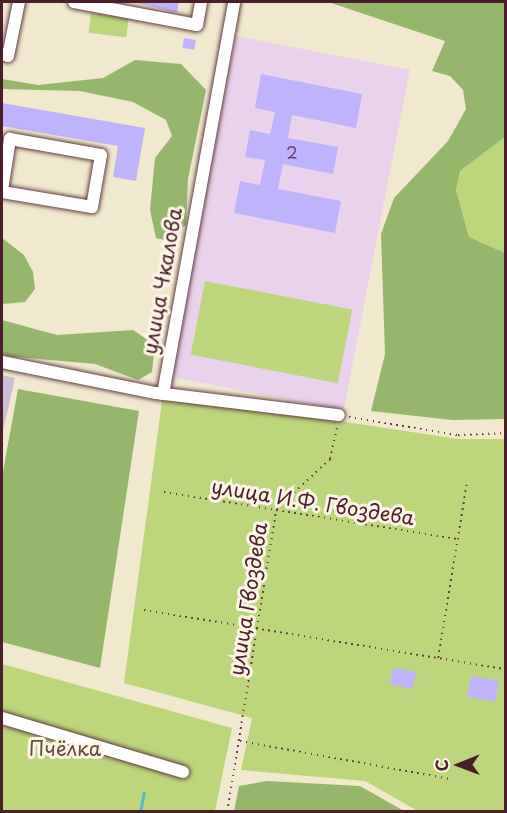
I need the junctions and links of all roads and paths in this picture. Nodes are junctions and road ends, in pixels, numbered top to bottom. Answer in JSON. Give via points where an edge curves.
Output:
{"nodes":[{"id":1,"x":19,"y":2,"type":"edge"},
{"id":2,"x":74,"y":2,"type":"edge"},
{"id":3,"x":201,"y":2,"type":"edge"},
{"id":4,"x":234,"y":2,"type":"edge"},
{"id":5,"x":2,"y":54,"type":"edge"},
{"id":6,"x":2,"y":191,"type":"edge"},
{"id":7,"x":2,"y":362,"type":"edge"},
{"id":8,"x":163,"y":394,"type":"junction"},
{"id":9,"x":339,"y":415,"type":"junction"},
{"id":10,"x":506,"y":433,"type":"edge"},
{"id":11,"x":466,"y":480,"type":"dead end"},
{"id":12,"x":164,"y":492,"type":"dead end"},
{"id":13,"x":276,"y":509,"type":"junction"},
{"id":14,"x":458,"y":539,"type":"junction"},
{"id":15,"x":144,"y":610,"type":"dead end"},
{"id":16,"x":256,"y":629,"type":"junction"},
{"id":17,"x":438,"y":658,"type":"junction"},
{"id":18,"x":506,"y":669,"type":"edge"},
{"id":19,"x":2,"y":718,"type":"edge"},
{"id":20,"x":239,"y":741,"type":"junction"},
{"id":21,"x":183,"y":772,"type":"dead end"},
{"id":22,"x":451,"y":779,"type":"dead end"},
{"id":23,"x":227,"y":812,"type":"edge"}],
"edges":[{"from":1,"to":5,"type":"street","via":[[8,56]]},
{"from":2,"to":3,"type":"street","via":[[197,25]]},
{"from":4,"to":8,"type":"street","name":"улица Чкалова"},
{"from":6,"to":6,"type":"street","via":[[10,139],[100,155],[92,207]]},
{"from":7,"to":8,"type":"street"},
{"from":8,"to":9,"type":"street"},
{"from":9,"to":10,"type":"path","via":[[458,435]]},
{"from":9,"to":13,"type":"path","name":"улица Гвоздева","via":[[330,459]]},
{"from":11,"to":14,"type":"path"},
{"from":12,"to":13,"type":"path","name":"улица И.Ф. Гвоздева"},
{"from":13,"to":14,"type":"path","name":"улица И.Ф. Гвоздева"},
{"from":13,"to":16,"type":"path","name":"улица Гвоздева"},
{"from":14,"to":17,"type":"path"},
{"from":15,"to":16,"type":"path"},
{"from":16,"to":17,"type":"path"},
{"from":16,"to":20,"type":"path","name":"улица Гвоздева"},
{"from":17,"to":18,"type":"path"},
{"from":19,"to":21,"type":"street"},
{"from":20,"to":22,"type":"path"},
{"from":20,"to":23,"type":"path","name":"улица Гвоздева"}]}
